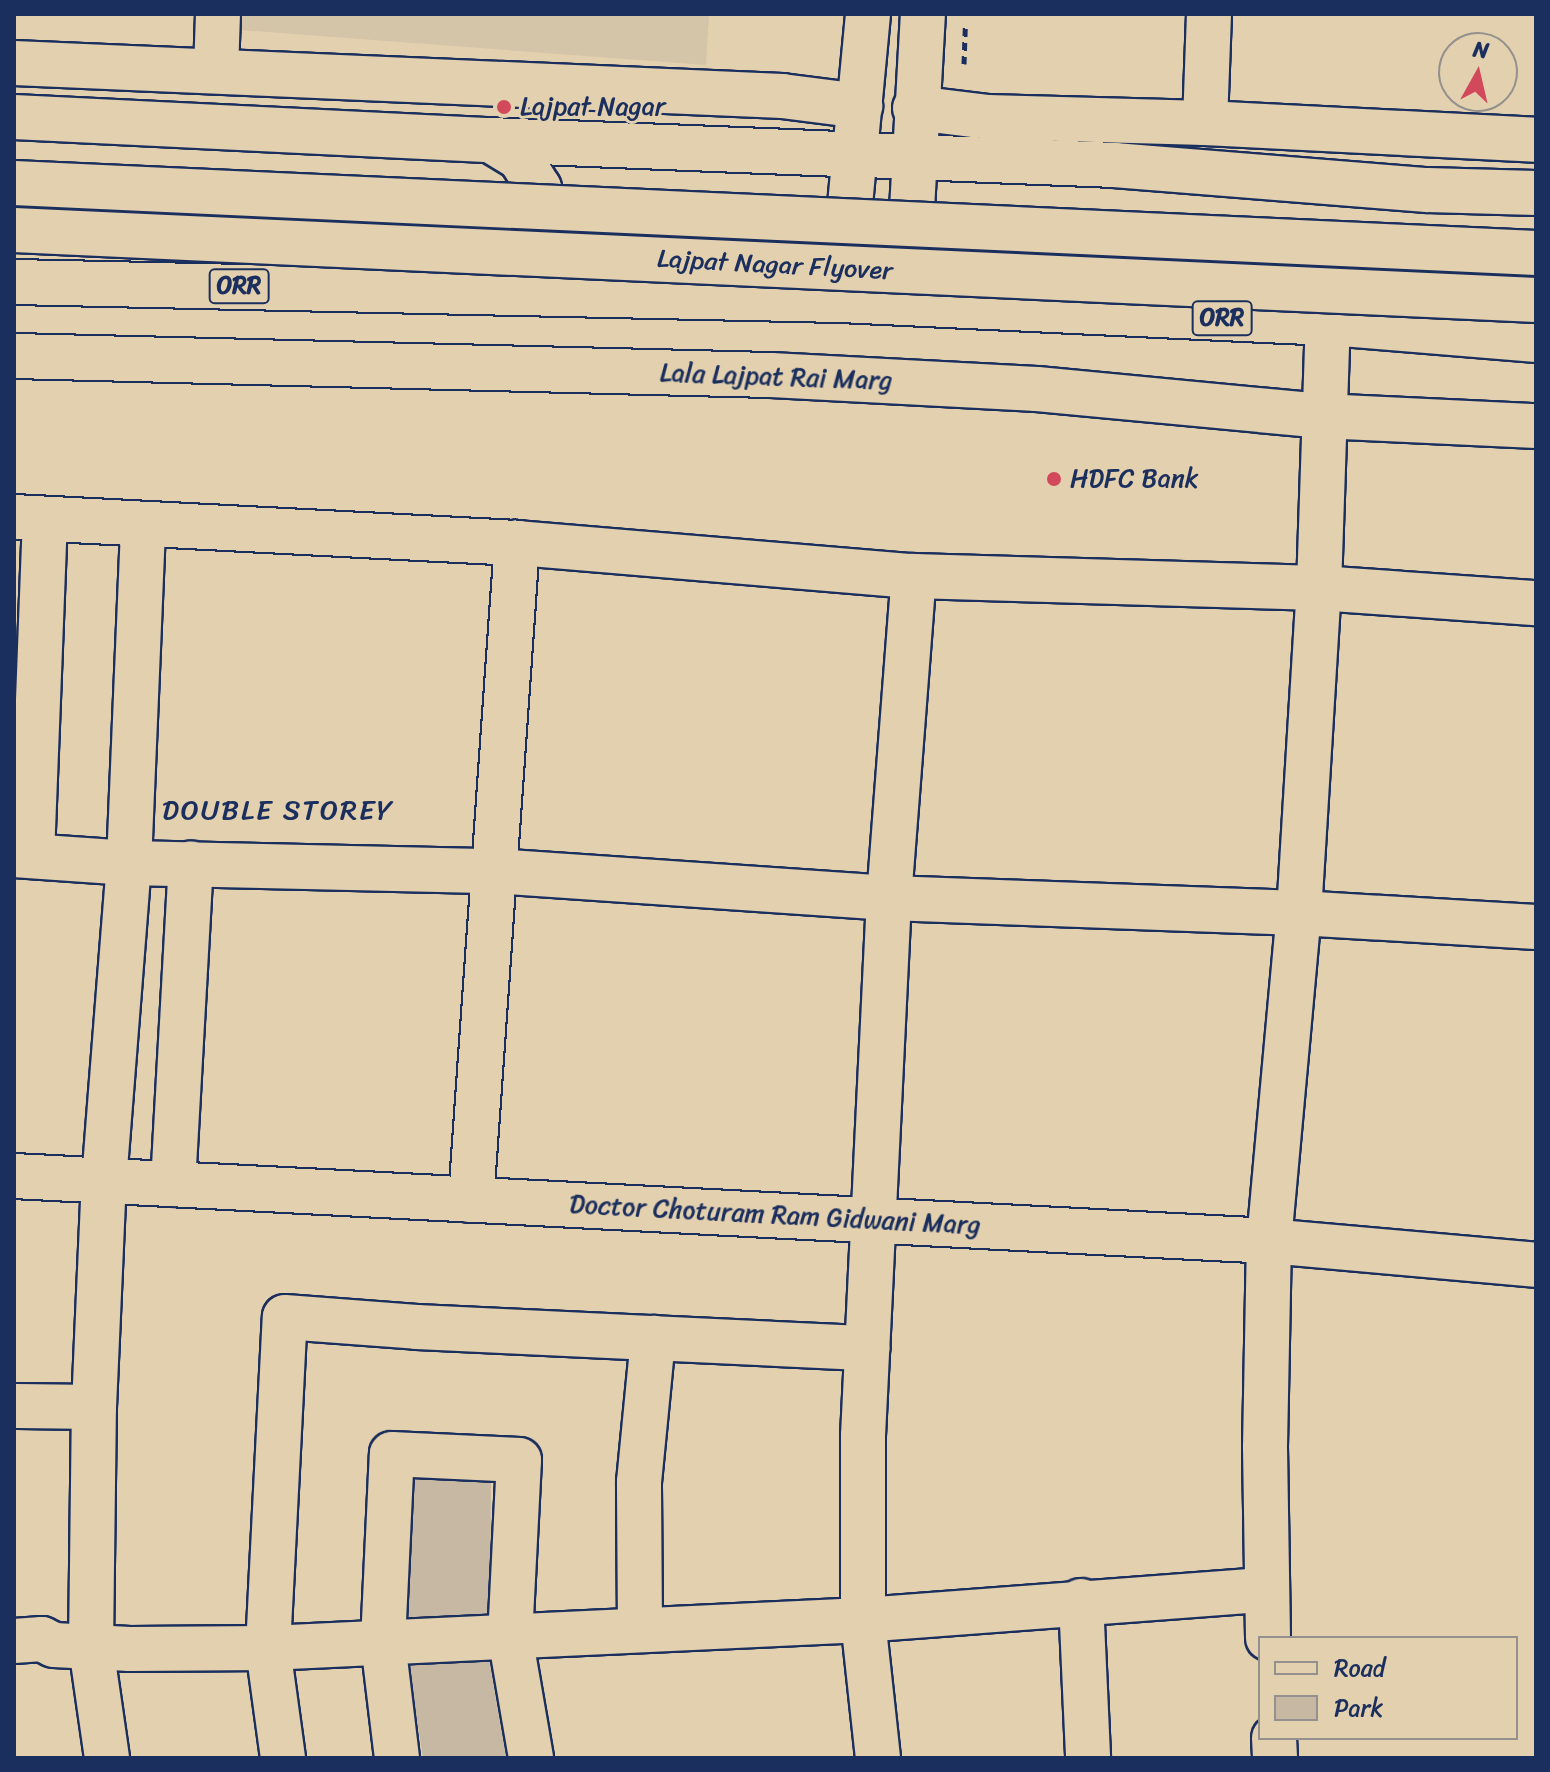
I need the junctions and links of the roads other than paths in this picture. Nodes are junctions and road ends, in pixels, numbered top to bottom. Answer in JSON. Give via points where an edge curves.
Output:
{"nodes":[{"id":1,"x":218,"y":14,"type":"edge"},
{"id":2,"x":868,"y":14,"type":"edge"},
{"id":3,"x":923,"y":14,"type":"edge"},
{"id":4,"x":1209,"y":14,"type":"edge"},
{"id":5,"x":14,"y":63,"type":"edge"},
{"id":6,"x":216,"y":71,"type":"junction"},
{"id":7,"x":860,"y":106,"type":"junction"},
{"id":8,"x":915,"y":108,"type":"junction"},
{"id":9,"x":14,"y":117,"type":"edge"},
{"id":10,"x":1122,"y":121,"type":"junction"},
{"id":11,"x":1205,"y":123,"type":"junction"},
{"id":12,"x":490,"y":140,"type":"junction"},
{"id":13,"x":1536,"y":140,"type":"edge"},
{"id":14,"x":855,"y":156,"type":"junction"},
{"id":15,"x":913,"y":158,"type":"junction"},
{"id":16,"x":1114,"y":165,"type":"junction"},
{"id":17,"x":14,"y":183,"type":"edge"},
{"id":18,"x":1536,"y":193,"type":"edge"},
{"id":19,"x":14,"y":230,"type":"edge"},
{"id":20,"x":1536,"y":253,"type":"edge"},
{"id":21,"x":14,"y":282,"type":"edge"},
{"id":22,"x":464,"y":290,"type":"junction"},
{"id":23,"x":841,"y":300,"type":"junction"},
{"id":24,"x":1536,"y":300,"type":"edge"},
{"id":25,"x":907,"y":304,"type":"junction"},
{"id":26,"x":1328,"y":323,"type":"junction"},
{"id":27,"x":1536,"y":340,"type":"edge"},
{"id":28,"x":14,"y":356,"type":"edge"},
{"id":29,"x":1322,"y":416,"type":"junction"},
{"id":30,"x":1536,"y":426,"type":"edge"},
{"id":31,"x":29,"y":518,"type":"edge"},
{"id":32,"x":143,"y":526,"type":"junction"},
{"id":33,"x":517,"y":543,"type":"junction"},
{"id":34,"x":914,"y":576,"type":"junction"},
{"id":35,"x":1319,"y":588,"type":"junction"},
{"id":36,"x":1536,"y":603,"type":"edge"},
{"id":37,"x":23,"y":855,"type":"edge"},
{"id":38,"x":129,"y":863,"type":"junction"},
{"id":39,"x":191,"y":864,"type":"junction"},
{"id":40,"x":494,"y":871,"type":"junction"},
{"id":41,"x":889,"y":898,"type":"junction"},
{"id":42,"x":1299,"y":913,"type":"junction"},
{"id":43,"x":1536,"y":927,"type":"edge"},
{"id":44,"x":14,"y":1176,"type":"edge"},
{"id":45,"x":104,"y":1181,"type":"junction"},
{"id":46,"x":173,"y":1184,"type":"junction"},
{"id":47,"x":471,"y":1200,"type":"junction"},
{"id":48,"x":875,"y":1220,"type":"junction"},
{"id":49,"x":1269,"y":1241,"type":"junction"},
{"id":50,"x":1536,"y":1265,"type":"edge"},
{"id":51,"x":653,"y":1338,"type":"junction"},
{"id":52,"x":868,"y":1348,"type":"junction"},
{"id":53,"x":14,"y":1406,"type":"edge"},
{"id":54,"x":94,"y":1407,"type":"junction"},
{"id":55,"x":1265,"y":1590,"type":"junction"},
{"id":56,"x":1081,"y":1601,"type":"junction"},
{"id":57,"x":863,"y":1620,"type":"junction"},
{"id":58,"x":640,"y":1630,"type":"junction"},
{"id":59,"x":510,"y":1636,"type":"junction"},
{"id":60,"x":1268,"y":1636,"type":"edge"},
{"id":61,"x":383,"y":1642,"type":"junction"},
{"id":62,"x":43,"y":1647,"type":"edge"},
{"id":63,"x":268,"y":1648,"type":"junction"},
{"id":64,"x":107,"y":1758,"type":"edge"},
{"id":65,"x":283,"y":1758,"type":"edge"},
{"id":66,"x":397,"y":1758,"type":"edge"},
{"id":67,"x":531,"y":1758,"type":"edge"},
{"id":68,"x":878,"y":1758,"type":"edge"},
{"id":69,"x":1088,"y":1758,"type":"edge"}],
"edges":[{"from":1,"to":6,"type":"street"},
{"from":2,"to":7,"type":"street"},
{"from":3,"to":8,"type":"street"},
{"from":4,"to":11,"type":"street"},
{"from":5,"to":6,"type":"street"},
{"from":6,"to":7,"type":"street","via":[[782,96]]},
{"from":7,"to":14,"type":"street"},
{"from":8,"to":10,"type":"street","via":[[988,117]]},
{"from":8,"to":15,"type":"street"},
{"from":9,"to":12,"type":"street"},
{"from":10,"to":11,"type":"street"},
{"from":10,"to":16,"type":"street"},
{"from":11,"to":13,"type":"street"},
{"from":12,"to":14,"type":"street"},
{"from":12,"to":22,"type":"street","via":[[520,158],[531,172],[543,205],[542,223],[528,256],[516,269]]},
{"from":14,"to":15,"type":"street"},
{"from":14,"to":23,"type":"street"},
{"from":15,"to":16,"type":"street"},
{"from":15,"to":25,"type":"street"},
{"from":16,"to":18,"type":"street","via":[[1427,190]]},
{"from":17,"to":20,"type":"street","name":"Lajpat Nagar Flyover","bridge":true},
{"from":19,"to":24,"type":"street","name":"Lajpat Nagar Flyover","bridge":true},
{"from":21,"to":22,"type":"street","number":"ORR"},
{"from":22,"to":23,"type":"street"},
{"from":23,"to":25,"type":"street"},
{"from":25,"to":26,"type":"street","number":"ORR"},
{"from":26,"to":27,"type":"street","number":"ORR"},
{"from":26,"to":29,"type":"street"},
{"from":28,"to":29,"type":"street","name":"Lala Lajpat Rai Marg","via":[[771,375],[1037,389]]},
{"from":29,"to":30,"type":"street","name":"Lala Lajpat Rai Marg"},
{"from":29,"to":35,"type":"street"},
{"from":31,"to":32,"type":"street"},
{"from":31,"to":37,"type":"street"},
{"from":32,"to":33,"type":"street"},
{"from":32,"to":38,"type":"street"},
{"from":33,"to":34,"type":"street"},
{"from":33,"to":40,"type":"street"},
{"from":34,"to":35,"type":"street"},
{"from":34,"to":41,"type":"street"},
{"from":35,"to":36,"type":"street"},
{"from":35,"to":42,"type":"street"},
{"from":37,"to":38,"type":"street"},
{"from":38,"to":39,"type":"street"},
{"from":38,"to":45,"type":"street"},
{"from":39,"to":40,"type":"street"},
{"from":39,"to":46,"type":"street"},
{"from":40,"to":41,"type":"street"},
{"from":40,"to":47,"type":"street"},
{"from":41,"to":42,"type":"street"},
{"from":41,"to":48,"type":"street"},
{"from":42,"to":43,"type":"street"},
{"from":42,"to":49,"type":"street"},
{"from":44,"to":45,"type":"street","name":"Doctor Choturam Ram Gidwani Marg"},
{"from":45,"to":46,"type":"street","name":"Doctor Choturam Ram Gidwani Marg"},
{"from":45,"to":54,"type":"street"},
{"from":46,"to":47,"type":"street","name":"Doctor Choturam Ram Gidwani Marg"},
{"from":47,"to":48,"type":"street","name":"Doctor Choturam Ram Gidwani Marg"},
{"from":48,"to":49,"type":"street","name":"Doctor Choturam Ram Gidwani Marg"},
{"from":48,"to":52,"type":"street"},
{"from":49,"to":50,"type":"street","name":"Doctor Choturam Ram Gidwani Marg"},
{"from":49,"to":55,"type":"street"},
{"from":51,"to":52,"type":"street"},
{"from":51,"to":58,"type":"street","via":[[639,1482]]},
{"from":51,"to":63,"type":"street","via":[[285,1317]]},
{"from":52,"to":57,"type":"street"},
{"from":53,"to":54,"type":"street"},
{"from":54,"to":62,"type":"street"},
{"from":55,"to":56,"type":"street"},
{"from":55,"to":60,"type":"street"},
{"from":56,"to":57,"type":"street"},
{"from":56,"to":69,"type":"street"},
{"from":57,"to":58,"type":"street"},
{"from":57,"to":68,"type":"street"},
{"from":58,"to":59,"type":"street"},
{"from":59,"to":61,"type":"street"},
{"from":59,"to":61,"type":"street","via":[[519,1460],[392,1454]]},
{"from":59,"to":67,"type":"street"},
{"from":61,"to":63,"type":"street"},
{"from":61,"to":66,"type":"street"},
{"from":62,"to":63,"type":"street"},
{"from":62,"to":64,"type":"street"},
{"from":63,"to":65,"type":"street"}]}
